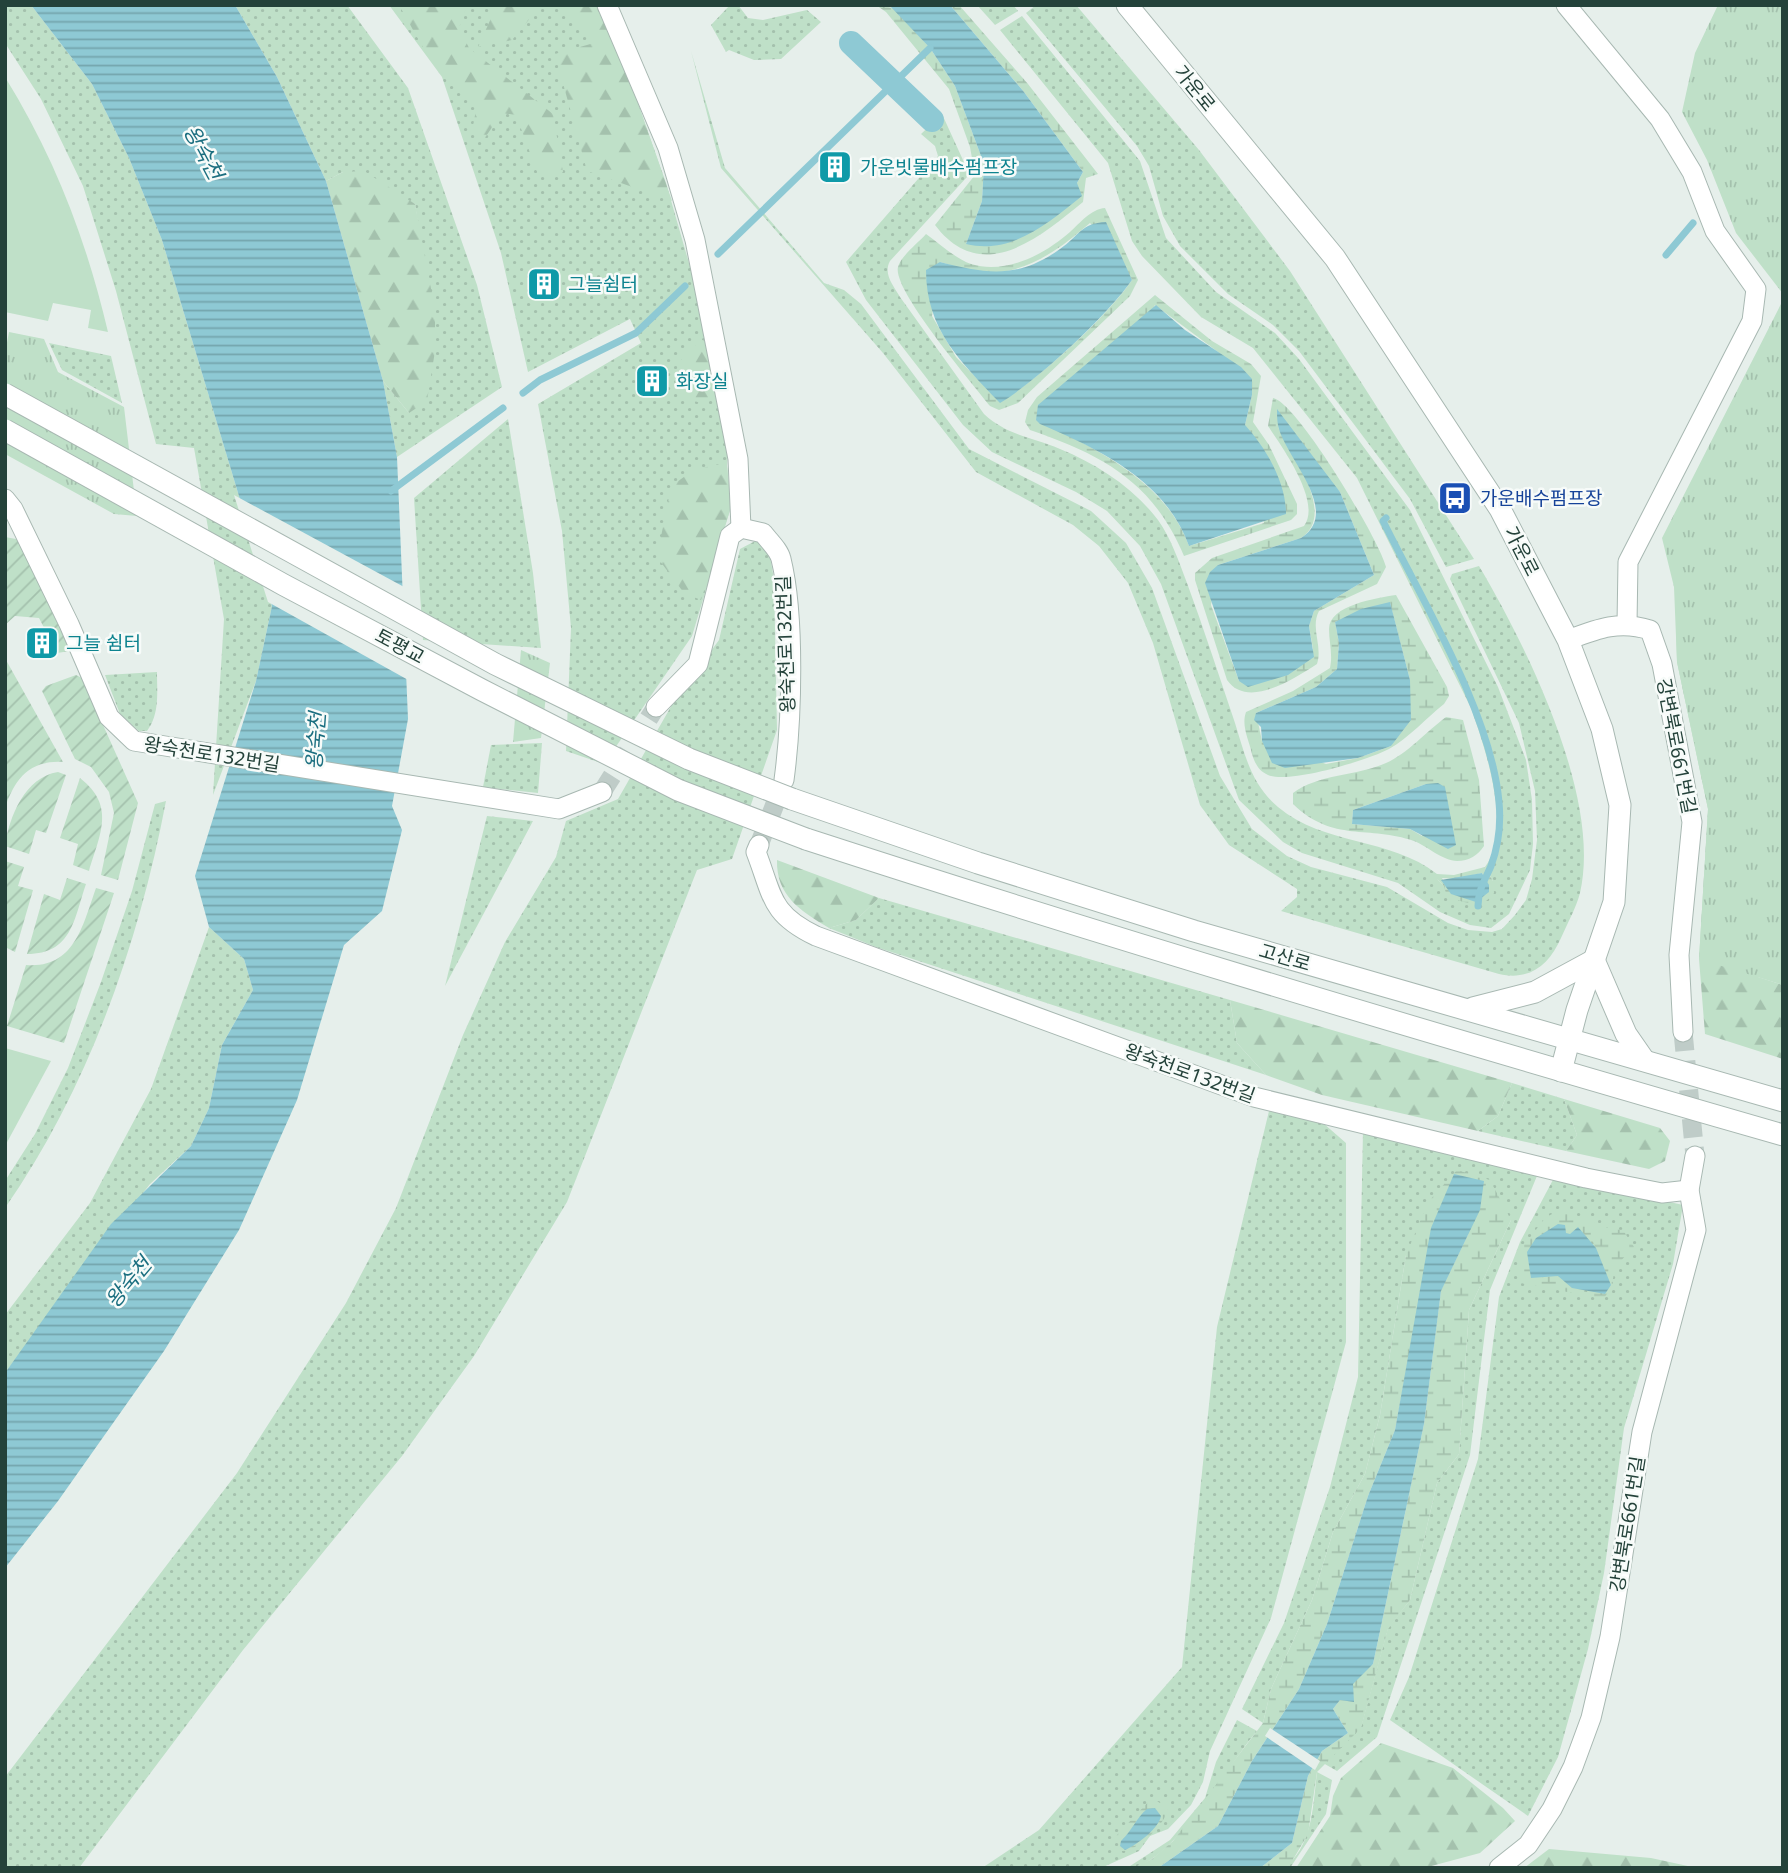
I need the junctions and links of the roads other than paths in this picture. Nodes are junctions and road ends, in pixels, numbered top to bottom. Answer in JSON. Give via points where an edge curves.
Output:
{"nodes":[{"id":1,"x":607,"y":5,"type":"edge"},
{"id":2,"x":1127,"y":5,"type":"edge"},
{"id":3,"x":1566,"y":5,"type":"edge"},
{"id":4,"x":5,"y":394,"type":"edge"},
{"id":5,"x":5,"y":429,"type":"edge"},
{"id":6,"x":5,"y":499,"type":"edge"},
{"id":7,"x":741,"y":528,"type":"junction"},
{"id":8,"x":1627,"y":624,"type":"junction"},
{"id":9,"x":1568,"y":640,"type":"junction"},
{"id":10,"x":656,"y":707,"type":"tunnel mouth"},
{"id":11,"x":788,"y":789,"type":"junction"},
{"id":12,"x":602,"y":792,"type":"tunnel mouth"},
{"id":13,"x":806,"y":839,"type":"joint"},
{"id":14,"x":759,"y":845,"type":"tunnel mouth"},
{"id":15,"x":1594,"y":961,"type":"junction"},
{"id":16,"x":1469,"y":1008,"type":"junction"},
{"id":17,"x":1684,"y":1032,"type":"tunnel mouth"},
{"id":18,"x":1568,"y":1040,"type":"junction"},
{"id":19,"x":1644,"y":1060,"type":"junction"},
{"id":20,"x":1561,"y":1071,"type":"junction"},
{"id":21,"x":1783,"y":1101,"type":"edge"},
{"id":22,"x":1783,"y":1135,"type":"edge"},
{"id":23,"x":1695,"y":1156,"type":"tunnel mouth"},
{"id":24,"x":1689,"y":1190,"type":"junction"},
{"id":25,"x":1499,"y":1868,"type":"edge"}],
"edges":[{"from":1,"to":7,"type":"street","via":[[668,148],[695,240],[738,459]]},
{"from":2,"to":9,"type":"street","name":"가운로","via":[[1335,258],[1500,509]]},
{"from":3,"to":8,"type":"street","via":[[1660,119],[1692,172],[1715,231],[1756,289],[1752,321],[1628,562]]},
{"from":4,"to":11,"type":"street","name":"토평교","bridge":true,"via":[[495,664],[689,760]]},
{"from":5,"to":13,"type":"street","name":"토평교","bridge":true,"via":[[482,690],[678,790]]},
{"from":6,"to":12,"type":"street","name":"왕숙천로132번길","via":[[69,624],[109,717],[134,741],[559,810]]},
{"from":7,"to":10,"type":"street","via":[[730,536],[698,664]]},
{"from":7,"to":11,"type":"street","name":"왕숙천로132번길","via":[[764,533],[781,557],[787,620]]},
{"from":8,"to":9,"type":"street","via":[[1607,625]]},
{"from":8,"to":17,"type":"street","name":"강변북로661번길","via":[[1650,631],[1662,664],[1692,822],[1679,955]]},
{"from":9,"to":15,"type":"street","name":"가운로","via":[[1602,729],[1620,805],[1614,902]]},
{"from":11,"to":16,"type":"street","name":"고산로","via":[[978,863],[1194,931]]},
{"from":13,"to":20,"type":"street","name":"고산로"},
{"from":14,"to":24,"type":"street","name":"왕숙천로132번길","via":[[756,852],[779,911],[790,924],[816,936],[1254,1097],[1586,1178],[1662,1193]]},
{"from":15,"to":16,"type":"street","via":[[1535,992]]},
{"from":15,"to":18,"type":"street","name":"가운로"},
{"from":15,"to":19,"type":"street","via":[[1626,1034]]},
{"from":16,"to":18,"type":"street","name":"고산로"},
{"from":18,"to":19,"type":"street","name":"고산로"},
{"from":18,"to":20,"type":"street","name":"가운로"},
{"from":19,"to":21,"type":"street","name":"고산로"},
{"from":20,"to":22,"type":"street","name":"고산로"},
{"from":23,"to":24,"type":"street","name":"강변북로661번길"},
{"from":24,"to":25,"type":"street","name":"강변북로661번길","via":[[1696,1230],[1642,1432],[1610,1637],[1591,1718],[1552,1810],[1528,1845]]}]}
